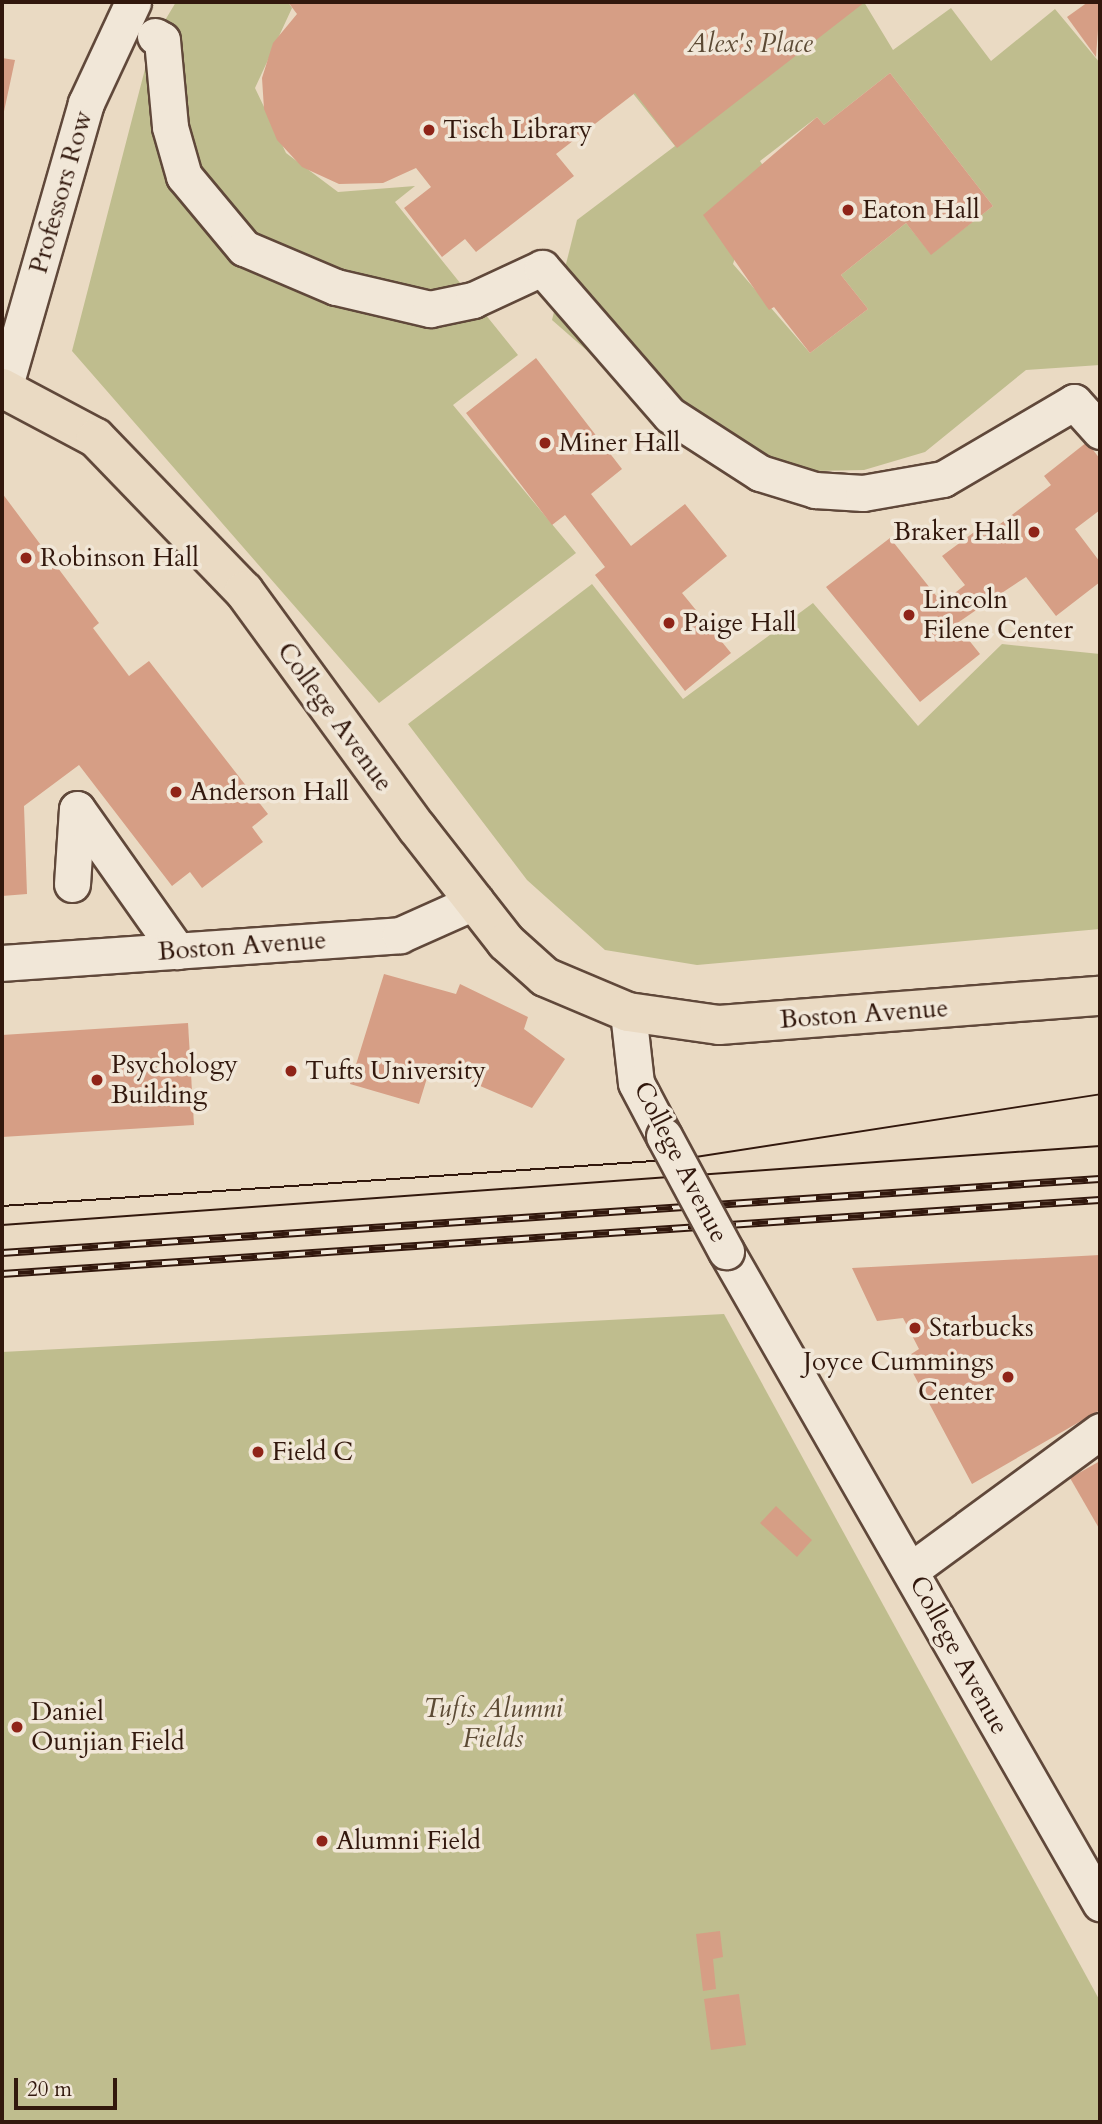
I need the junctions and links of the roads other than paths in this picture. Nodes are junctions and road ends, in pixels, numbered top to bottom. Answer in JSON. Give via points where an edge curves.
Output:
{"nodes":[{"id":1,"x":133,"y":2,"type":"edge"},
{"id":2,"x":155,"y":36,"type":"dead end"},
{"id":3,"x":3,"y":388,"type":"edge"},
{"id":4,"x":1100,"y":431,"type":"edge"},
{"id":5,"x":72,"y":884,"type":"dead end"},
{"id":6,"x":476,"y":901,"type":"junction"},
{"id":7,"x":177,"y":951,"type":"junction"},
{"id":8,"x":2,"y":963,"type":"edge"},
{"id":9,"x":1100,"y":996,"type":"edge"},
{"id":10,"x":628,"y":1012,"type":"junction"},
{"id":11,"x":1100,"y":1431,"type":"edge"},
{"id":12,"x":911,"y":1570,"type":"junction"},
{"id":13,"x":1100,"y":1903,"type":"edge"}],
"edges":[{"from":1,"to":3,"type":"street","name":"Professors Row","via":[[86,103]]},
{"from":2,"to":4,"type":"street","via":[[162,40],[170,127],[184,176],[244,248],[336,287],[430,309],[473,300],[541,268],[670,415],[760,472],[815,490],[863,493],[943,479],[1074,402]]},
{"from":3,"to":6,"type":"main road","name":"College Avenue","via":[[96,438],[244,591]]},
{"from":5,"to":7,"type":"street","via":[[77,809]]},
{"from":6,"to":7,"type":"street","name":"Boston Avenue","via":[[400,935]]},
{"from":6,"to":10,"type":"main road","name":"College Avenue","via":[[506,942],[545,977]]},
{"from":7,"to":8,"type":"street","name":"Boston Avenue"},
{"from":9,"to":10,"type":"main road","name":"Boston Avenue","via":[[719,1025]]},
{"from":10,"to":12,"type":"street","name":"College Avenue","bridge":true,"via":[[636,1083],[726,1251]]},
{"from":11,"to":12,"type":"street"},
{"from":12,"to":13,"type":"street","name":"College Avenue"}]}
